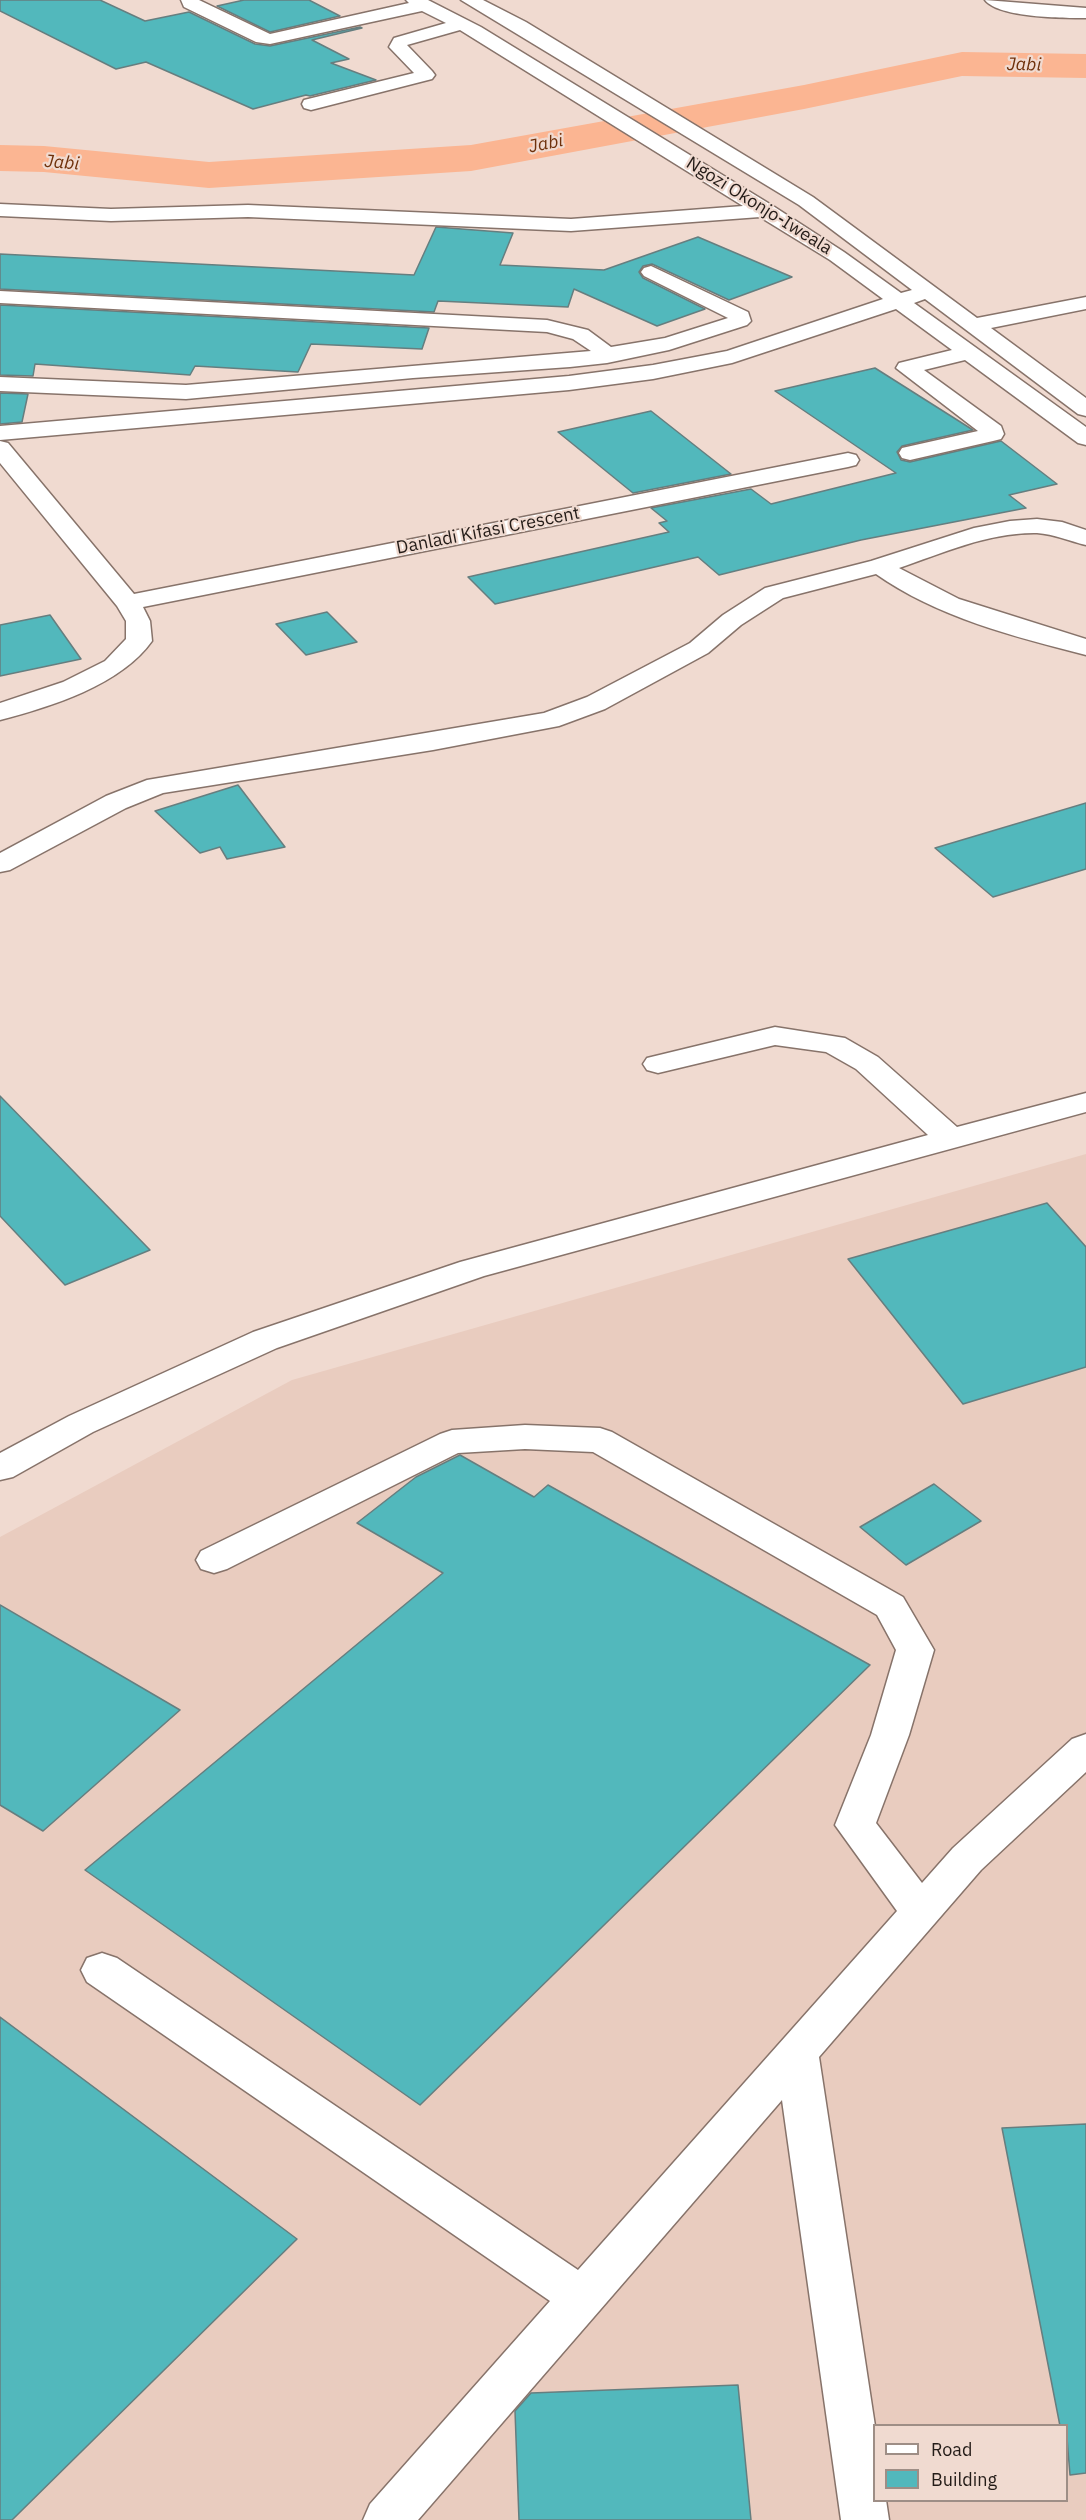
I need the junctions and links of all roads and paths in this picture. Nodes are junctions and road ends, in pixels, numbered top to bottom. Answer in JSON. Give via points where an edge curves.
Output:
{"nodes":[{"id":1,"x":190,"y":0,"type":"edge"},
{"id":2,"x":470,"y":0,"type":"edge"},
{"id":3,"x":994,"y":0,"type":"edge"},
{"id":4,"x":419,"y":2,"type":"edge"},
{"id":5,"x":1086,"y":12,"type":"edge"},
{"id":6,"x":468,"y":27,"type":"junction"},
{"id":7,"x":311,"y":105,"type":"dead end"},
{"id":8,"x":0,"y":210,"type":"edge"},
{"id":9,"x":766,"y":210,"type":"junction"},
{"id":10,"x":651,"y":272,"type":"dead end"},
{"id":11,"x":929,"y":291,"type":"junction"},
{"id":12,"x":0,"y":297,"type":"edge"},
{"id":13,"x":896,"y":300,"type":"junction"},
{"id":14,"x":1086,"y":303,"type":"edge"},
{"id":15,"x":975,"y":325,"type":"junction"},
{"id":16,"x":969,"y":352,"type":"junction"},
{"id":17,"x":607,"y":357,"type":"junction"},
{"id":18,"x":413,"y":371,"type":"junction"},
{"id":19,"x":0,"y":384,"type":"edge"},
{"id":20,"x":423,"y":395,"type":"junction"},
{"id":21,"x":1086,"y":409,"type":"edge"},
{"id":22,"x":0,"y":433,"type":"edge"},
{"id":23,"x":1086,"y":438,"type":"edge"},
{"id":24,"x":0,"y":448,"type":"edge"},
{"id":25,"x":910,"y":453,"type":"dead end"},
{"id":26,"x":848,"y":460,"type":"dead end"},
{"id":27,"x":1086,"y":538,"type":"edge"},
{"id":28,"x":880,"y":566,"type":"junction"},
{"id":29,"x":128,"y":603,"type":"junction"},
{"id":30,"x":1086,"y":647,"type":"edge"},
{"id":31,"x":0,"y":712,"type":"edge"},
{"id":32,"x":0,"y":864,"type":"edge"},
{"id":33,"x":658,"y":1064,"type":"dead end"},
{"id":34,"x":1086,"y":1102,"type":"edge"},
{"id":35,"x":951,"y":1139,"type":"junction"},
{"id":36,"x":0,"y":1468,"type":"edge"},
{"id":37,"x":214,"y":1560,"type":"dead end"},
{"id":38,"x":1086,"y":1749,"type":"edge"},
{"id":39,"x":921,"y":1912,"type":"junction"},
{"id":40,"x":102,"y":1970,"type":"dead end"},
{"id":41,"x":797,"y":2053,"type":"junction"},
{"id":42,"x":582,"y":2298,"type":"junction"},
{"id":43,"x":387,"y":2520,"type":"edge"},
{"id":44,"x":865,"y":2520,"type":"edge"}],
"edges":[{"from":1,"to":4,"type":"street","via":[[270,39]]},
{"from":2,"to":11,"type":"street","name":"Ngozi Okonjo-Iweala","via":[[520,26],[806,201]]},
{"from":3,"to":5,"type":"street","via":[[1044,12]]},
{"from":4,"to":6,"type":"street","name":"Ngozi Okonjo-Iweala"},
{"from":6,"to":7,"type":"street","via":[[400,42],[398,47],[426,75]]},
{"from":6,"to":9,"type":"street","name":"Ngozi Okonjo-Iweala"},
{"from":8,"to":9,"type":"street","via":[[111,215],[248,211],[571,225]]},
{"from":9,"to":13,"type":"street","name":"Ngozi Okonjo-Iweala"},
{"from":10,"to":17,"type":"street","via":[[741,316],[740,321],[669,344]]},
{"from":11,"to":13,"type":"street"},
{"from":11,"to":15,"type":"street","name":"Ngozi Okonjo-Iweala"},
{"from":12,"to":17,"type":"street","via":[[547,326],[591,339]]},
{"from":13,"to":16,"type":"street","name":"Ngozi Okonjo-Iweala"},
{"from":13,"to":20,"type":"street","via":[[732,357],[569,383]]},
{"from":14,"to":15,"type":"street"},
{"from":15,"to":21,"type":"street","name":"Ngozi Okonjo-Iweala"},
{"from":16,"to":23,"type":"street","name":"Ngozi Okonjo-Iweala"},
{"from":16,"to":25,"type":"street","via":[[907,368],[993,434]]},
{"from":17,"to":18,"type":"street"},
{"from":18,"to":19,"type":"street","via":[[186,392]]},
{"from":18,"to":20,"type":"street"},
{"from":20,"to":22,"type":"street"},
{"from":24,"to":29,"type":"street"},
{"from":26,"to":29,"type":"street","name":"Danladi Kifasi Crescent"},
{"from":27,"to":28,"type":"street","via":[[1033,526],[994,529]]},
{"from":28,"to":30,"type":"street","via":[[934,597]]},
{"from":28,"to":32,"type":"street","via":[[774,593],[732,620],[699,648],[596,703],[550,720],[443,741],[156,786],[116,802]]},
{"from":29,"to":31,"type":"street","via":[[138,621],[139,641],[114,666],[72,687]]},
{"from":33,"to":35,"type":"street","via":[[775,1036],[834,1044],[867,1063]]},
{"from":34,"to":35,"type":"street"},
{"from":35,"to":36,"type":"street","via":[[472,1269],[265,1340],[81,1424]]},
{"from":37,"to":39,"type":"street","via":[[452,1442],[525,1437],[600,1440],[890,1606],[915,1650],[890,1735],[855,1825]]},
{"from":38,"to":39,"type":"street","via":[[967,1859]]},
{"from":39,"to":41,"type":"street"},
{"from":40,"to":42,"type":"street"},
{"from":41,"to":42,"type":"street"},
{"from":41,"to":44,"type":"street"},
{"from":42,"to":43,"type":"street"}]}
